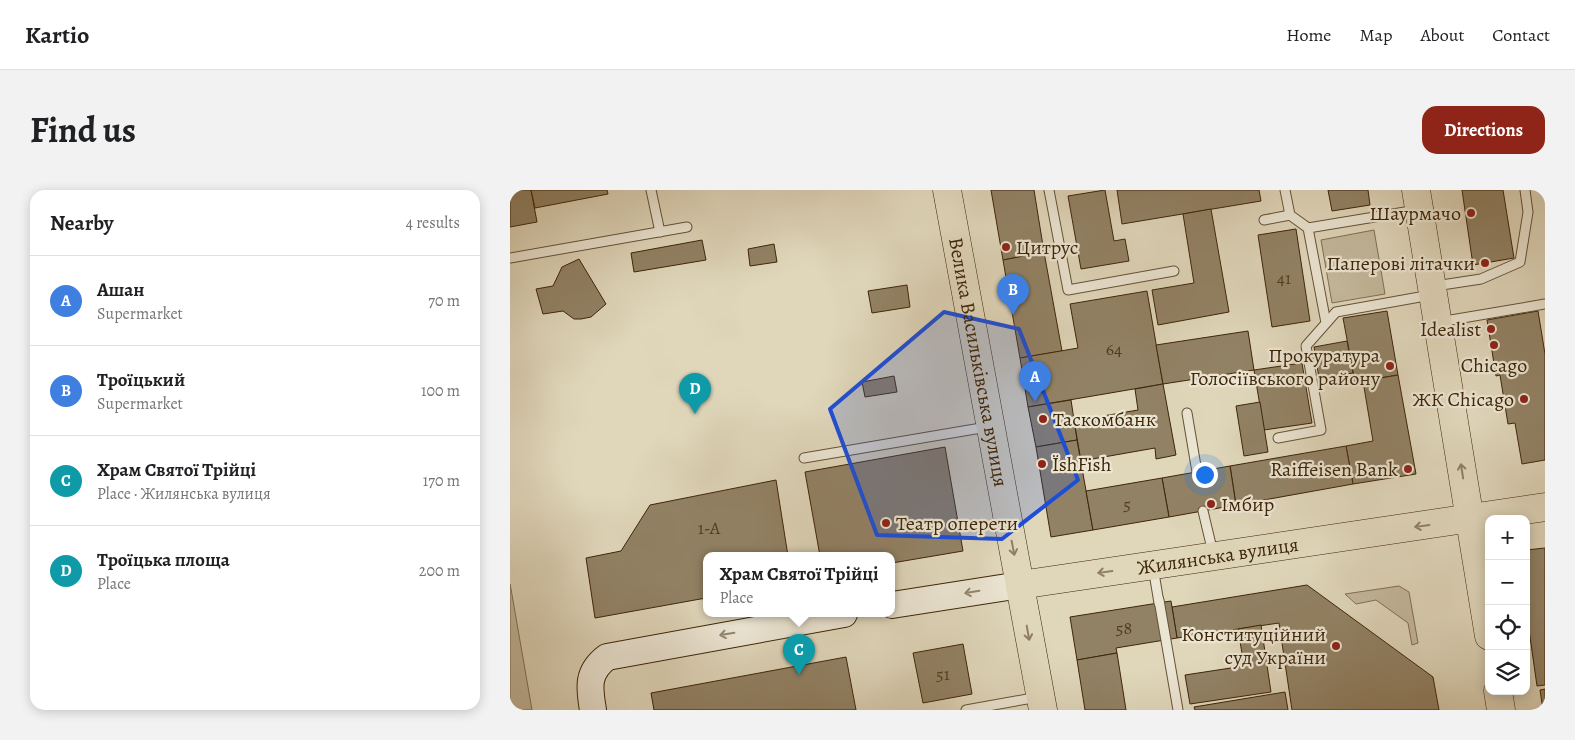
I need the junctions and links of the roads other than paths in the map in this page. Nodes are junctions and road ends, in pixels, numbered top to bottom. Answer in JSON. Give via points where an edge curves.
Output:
{"nodes":[{"id":1,"x":652,"y":190,"type":"edge"},
{"id":2,"x":948,"y":190,"type":"edge"},
{"id":3,"x":1049,"y":190,"type":"edge"},
{"id":4,"x":1285,"y":190,"type":"edge"},
{"id":5,"x":1525,"y":190,"type":"edge"},
{"id":6,"x":1418,"y":200,"type":"edge"},
{"id":7,"x":1290,"y":215,"type":"junction"},
{"id":8,"x":1264,"y":220,"type":"dead end"},
{"id":9,"x":687,"y":227,"type":"dead end"},
{"id":10,"x":1308,"y":228,"type":"junction"},
{"id":11,"x":660,"y":232,"type":"junction"},
{"id":12,"x":510,"y":258,"type":"edge"},
{"id":13,"x":1174,"y":270,"type":"dead end"},
{"id":14,"x":1433,"y":291,"type":"junction"},
{"id":15,"x":1545,"y":304,"type":"edge"},
{"id":16,"x":1438,"y":322,"type":"junction"},
{"id":17,"x":1326,"y":323,"type":"junction"},
{"id":18,"x":1187,"y":413,"type":"dead end"},
{"id":19,"x":990,"y":426,"type":"junction"},
{"id":20,"x":1278,"y":438,"type":"dead end"},
{"id":21,"x":804,"y":458,"type":"dead end"},
{"id":22,"x":1197,"y":472,"type":"dead end"},
{"id":23,"x":1545,"y":507,"type":"edge"},
{"id":24,"x":1203,"y":511,"type":"dead end"},
{"id":25,"x":1470,"y":519,"type":"junction"},
{"id":26,"x":1213,"y":556,"type":"junction"},
{"id":27,"x":1152,"y":565,"type":"junction"},
{"id":28,"x":1020,"y":585,"type":"junction"},
{"id":29,"x":895,"y":606,"type":"edge"},
{"id":30,"x":1485,"y":611,"type":"edge"},
{"id":31,"x":827,"y":617,"type":"edge"},
{"id":32,"x":1499,"y":695,"type":"edge"},
{"id":33,"x":1042,"y":703,"type":"edge"},
{"id":34,"x":593,"y":710,"type":"edge"},
{"id":35,"x":966,"y":710,"type":"edge"},
{"id":36,"x":1178,"y":710,"type":"edge"},
{"id":37,"x":1501,"y":710,"type":"edge"}],
"edges":[{"from":1,"to":11,"type":"lane"},
{"from":2,"to":19,"type":"main road","name":"Велика Васильківська вулиця"},
{"from":3,"to":13,"type":"lane","via":[[1068,290]]},
{"from":4,"to":7,"type":"lane"},
{"from":5,"to":14,"type":"lane","via":[[1528,212],[1520,262],[1481,279]]},
{"from":6,"to":10,"type":"lane"},
{"from":6,"to":14,"type":"main road"},
{"from":7,"to":8,"type":"lane"},
{"from":7,"to":10,"type":"lane"},
{"from":9,"to":11,"type":"lane"},
{"from":10,"to":17,"type":"lane"},
{"from":11,"to":12,"type":"lane"},
{"from":14,"to":16,"type":"main road"},
{"from":14,"to":17,"type":"lane","via":[[1336,312]]},
{"from":15,"to":16,"type":"lane"},
{"from":25,"to":16,"type":"main road","one_way":true},
{"from":17,"to":20,"type":"lane","via":[[1306,346],[1321,430]]},
{"from":18,"to":22,"type":"lane"},
{"from":19,"to":21,"type":"lane"},
{"from":19,"to":28,"type":"main road","name":"Велика Васильківська вулиця","one_way":true},
{"from":23,"to":25,"type":"main road","name":"Жилянська вулиця"},
{"from":24,"to":26,"type":"lane"},
{"from":25,"to":26,"type":"main road","name":"Жилянська вулиця","one_way":true},
{"from":25,"to":30,"type":"main road"},
{"from":26,"to":27,"type":"main road","name":"Жилянська вулиця"},
{"from":27,"to":28,"type":"main road","name":"Жилянська вулиця","one_way":true},
{"from":27,"to":36,"type":"lane"},
{"from":28,"to":29,"type":"main road","name":"Жилянська вулиця","one_way":true},
{"from":28,"to":33,"type":"main road","name":"Велика Васильківська вулиця","one_way":true},
{"from":31,"to":34,"type":"main road","one_way":true,"via":[[607,657],[595,666],[590,682]]},
{"from":32,"to":37,"type":"main road"},
{"from":33,"to":35,"type":"lane"}]}
